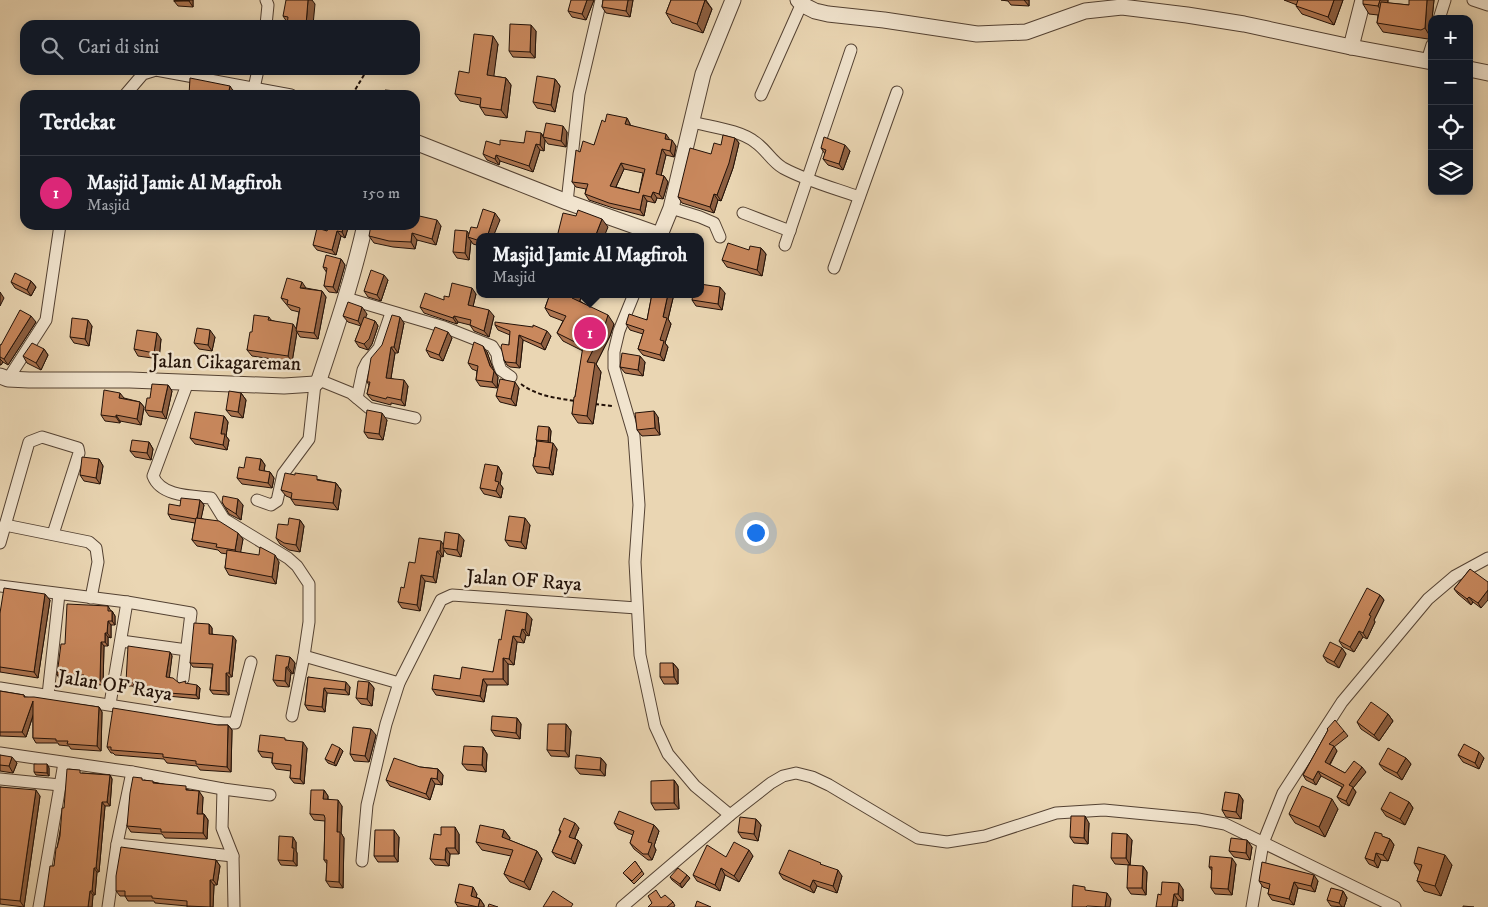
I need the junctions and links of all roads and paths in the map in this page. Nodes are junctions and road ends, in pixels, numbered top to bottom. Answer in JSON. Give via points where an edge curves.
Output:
{"nodes":[{"id":1,"x":266,"y":0,"type":"edge"},
{"id":2,"x":601,"y":0,"type":"edge"},
{"id":3,"x":733,"y":0,"type":"edge"},
{"id":4,"x":1363,"y":0,"type":"edge"},
{"id":5,"x":1444,"y":0,"type":"edge"},
{"id":6,"x":1473,"y":0,"type":"edge"},
{"id":7,"x":800,"y":2,"type":"edge"},
{"id":8,"x":1488,"y":5,"type":"edge"},
{"id":9,"x":1440,"y":15,"type":"edge"},
{"id":10,"x":266,"y":20,"type":"edge"},
{"id":11,"x":1352,"y":47,"type":"junction"},
{"id":12,"x":851,"y":50,"type":"dead end"},
{"id":13,"x":1428,"y":61,"type":"edge"},
{"id":14,"x":1473,"y":70,"type":"edge"},
{"id":15,"x":1488,"y":73,"type":"edge"},
{"id":16,"x":142,"y":75,"type":"edge"},
{"id":17,"x":197,"y":75,"type":"edge"},
{"id":18,"x":257,"y":75,"type":"edge"},
{"id":19,"x":364,"y":75,"type":"edge"},
{"id":20,"x":254,"y":88,"type":"junction"},
{"id":21,"x":129,"y":90,"type":"edge"},
{"id":22,"x":265,"y":90,"type":"edge"},
{"id":23,"x":355,"y":90,"type":"edge"},
{"id":24,"x":897,"y":92,"type":"dead end"},
{"id":25,"x":762,"y":95,"type":"dead end"},
{"id":26,"x":692,"y":122,"type":"junction"},
{"id":27,"x":420,"y":144,"type":"edge"},
{"id":28,"x":808,"y":179,"type":"junction"},
{"id":29,"x":859,"y":197,"type":"junction"},
{"id":30,"x":567,"y":202,"type":"junction"},
{"id":31,"x":671,"y":208,"type":"junction"},
{"id":32,"x":743,"y":213,"type":"dead end"},
{"id":33,"x":59,"y":230,"type":"edge"},
{"id":34,"x":364,"y":230,"type":"edge"},
{"id":35,"x":790,"y":231,"type":"junction"},
{"id":36,"x":651,"y":233,"type":"edge"},
{"id":37,"x":660,"y":233,"type":"edge"},
{"id":38,"x":720,"y":237,"type":"dead end"},
{"id":39,"x":785,"y":245,"type":"dead end"},
{"id":40,"x":834,"y":268,"type":"dead end"},
{"id":41,"x":346,"y":298,"type":"junction"},
{"id":42,"x":632,"y":298,"type":"edge"},
{"id":43,"x":391,"y":312,"type":"junction"},
{"id":44,"x":4,"y":377,"type":"edge"},
{"id":45,"x":511,"y":377,"type":"joint"},
{"id":46,"x":188,"y":382,"type":"junction"},
{"id":47,"x":317,"y":382,"type":"junction"},
{"id":48,"x":357,"y":398,"type":"junction"},
{"id":49,"x":577,"y":401,"type":"edge"},
{"id":50,"x":596,"y":404,"type":"dead end"},
{"id":51,"x":625,"y":407,"type":"junction"},
{"id":52,"x":415,"y":418,"type":"dead end"},
{"id":53,"x":257,"y":500,"type":"dead end"},
{"id":54,"x":5,"y":525,"type":"junction"},
{"id":55,"x":54,"y":534,"type":"junction"},
{"id":56,"x":0,"y":543,"type":"edge"},
{"id":57,"x":1488,"y":558,"type":"edge"},
{"id":58,"x":0,"y":586,"type":"edge"},
{"id":59,"x":59,"y":594,"type":"junction"},
{"id":60,"x":91,"y":598,"type":"junction"},
{"id":61,"x":127,"y":602,"type":"junction"},
{"id":62,"x":637,"y":608,"type":"junction"},
{"id":63,"x":121,"y":640,"type":"junction"},
{"id":64,"x":187,"y":650,"type":"junction"},
{"id":65,"x":304,"y":656,"type":"junction"},
{"id":66,"x":251,"y":662,"type":"dead end"},
{"id":67,"x":183,"y":679,"type":"dead end"},
{"id":68,"x":399,"y":683,"type":"junction"},
{"id":69,"x":0,"y":688,"type":"edge"},
{"id":70,"x":48,"y":695,"type":"junction"},
{"id":71,"x":110,"y":704,"type":"junction"},
{"id":72,"x":292,"y":716,"type":"dead end"},
{"id":73,"x":0,"y":753,"type":"edge"},
{"id":74,"x":64,"y":763,"type":"junction"},
{"id":75,"x":132,"y":772,"type":"junction"},
{"id":76,"x":0,"y":779,"type":"edge"},
{"id":77,"x":60,"y":786,"type":"junction"},
{"id":78,"x":223,"y":789,"type":"junction"},
{"id":79,"x":270,"y":795,"type":"dead end"},
{"id":80,"x":730,"y":815,"type":"junction"},
{"id":81,"x":117,"y":844,"type":"junction"},
{"id":82,"x":1263,"y":844,"type":"junction"},
{"id":83,"x":233,"y":856,"type":"junction"},
{"id":84,"x":362,"y":861,"type":"dead end"},
{"id":85,"x":39,"y":907,"type":"edge"},
{"id":86,"x":108,"y":907,"type":"edge"},
{"id":87,"x":234,"y":907,"type":"edge"},
{"id":88,"x":622,"y":907,"type":"edge"},
{"id":89,"x":1252,"y":907,"type":"edge"},
{"id":90,"x":1395,"y":907,"type":"edge"}],
"edges":[{"from":1,"to":10,"type":"street"},
{"from":2,"to":30,"type":"street","via":[[578,94]]},
{"from":3,"to":26,"type":"street","via":[[703,74]]},
{"from":4,"to":11,"type":"street"},
{"from":5,"to":9,"type":"street"},
{"from":6,"to":8,"type":"street"},
{"from":7,"to":11,"type":"street","via":[[828,14],[977,34],[1026,32],[1085,11],[1122,7],[1244,24]]},
{"from":7,"to":25,"type":"street"},
{"from":11,"to":13,"type":"street"},
{"from":12,"to":28,"type":"street"},
{"from":14,"to":15,"type":"street"},
{"from":16,"to":21,"type":"street"},
{"from":17,"to":20,"type":"street"},
{"from":18,"to":20,"type":"street"},
{"from":19,"to":23,"type":"path"},
{"from":20,"to":22,"type":"street"},
{"from":24,"to":29,"type":"street"},
{"from":26,"to":28,"type":"street","via":[[746,136],[773,161]]},
{"from":26,"to":31,"type":"street"},
{"from":27,"to":30,"type":"street"},
{"from":28,"to":29,"type":"street"},
{"from":28,"to":35,"type":"street"},
{"from":29,"to":40,"type":"street"},
{"from":30,"to":36,"type":"street"},
{"from":31,"to":37,"type":"street"},
{"from":31,"to":38,"type":"street","via":[[714,223]]},
{"from":32,"to":35,"type":"street"},
{"from":33,"to":44,"type":"street","via":[[46,320]]},
{"from":34,"to":41,"type":"street","name":"Jalan Cikagareman"},
{"from":35,"to":39,"type":"street"},
{"from":41,"to":43,"type":"street"},
{"from":41,"to":47,"type":"street","name":"Jalan Cikagareman"},
{"from":42,"to":51,"type":"street","via":[[614,352],[614,368]]},
{"from":43,"to":45,"type":"street","via":[[492,346],[501,370]]},
{"from":43,"to":48,"type":"street","via":[[379,348],[362,370]]},
{"from":44,"to":46,"type":"street","name":"Jalan Cikagareman"},
{"from":45,"to":49,"type":"path","via":[[548,397]]},
{"from":46,"to":47,"type":"street","name":"Jalan Cikagareman","via":[[284,386]]},
{"from":46,"to":65,"type":"street","via":[[153,476],[155,482],[172,493],[211,498],[224,519],[297,566],[309,584],[309,622]]},
{"from":47,"to":48,"type":"street"},
{"from":47,"to":53,"type":"street","via":[[309,439],[283,474],[277,501],[272,505]]},
{"from":48,"to":52,"type":"street","via":[[369,408]]},
{"from":50,"to":51,"type":"path"},
{"from":51,"to":62,"type":"street","via":[[634,436],[639,505],[635,562]]},
{"from":54,"to":55,"type":"street"},
{"from":54,"to":55,"type":"street","via":[[29,442],[42,437],[78,448],[79,453]]},
{"from":54,"to":56,"type":"street"},
{"from":55,"to":60,"type":"street","via":[[89,542],[96,548],[98,562]]},
{"from":57,"to":82,"type":"street","via":[[1455,576],[1428,599],[1342,702],[1283,793]]},
{"from":58,"to":59,"type":"street"},
{"from":59,"to":60,"type":"street"},
{"from":59,"to":70,"type":"street"},
{"from":60,"to":61,"type":"street"},
{"from":61,"to":63,"type":"street"},
{"from":61,"to":64,"type":"street","via":[[191,613]]},
{"from":62,"to":68,"type":"street","name":"Jalan OF Raya","via":[[452,595],[441,600]]},
{"from":62,"to":80,"type":"street","via":[[645,685],[656,726],[668,754],[695,786]]},
{"from":63,"to":64,"type":"street"},
{"from":63,"to":71,"type":"street"},
{"from":64,"to":67,"type":"street"},
{"from":65,"to":68,"type":"street"},
{"from":65,"to":72,"type":"street"},
{"from":66,"to":71,"type":"street","name":"Jalan OF Raya","via":[[235,723]]},
{"from":68,"to":84,"type":"street","name":"Jalan OF Raya","via":[[367,804]]},
{"from":69,"to":70,"type":"street","name":"Jalan OF Raya"},
{"from":70,"to":71,"type":"street","name":"Jalan OF Raya"},
{"from":73,"to":74,"type":"street"},
{"from":74,"to":75,"type":"street"},
{"from":74,"to":77,"type":"street"},
{"from":75,"to":78,"type":"street"},
{"from":75,"to":81,"type":"street"},
{"from":76,"to":77,"type":"street"},
{"from":77,"to":85,"type":"street"},
{"from":78,"to":79,"type":"street"},
{"from":78,"to":83,"type":"street","via":[[222,828]]},
{"from":80,"to":82,"type":"street","via":[[770,784],[796,773],[829,785],[918,838],[947,842],[985,836],[1056,813],[1104,810],[1225,824]]},
{"from":80,"to":88,"type":"street"},
{"from":81,"to":83,"type":"street"},
{"from":81,"to":86,"type":"street"},
{"from":82,"to":89,"type":"street"},
{"from":82,"to":90,"type":"street"},
{"from":83,"to":87,"type":"street"}]}
